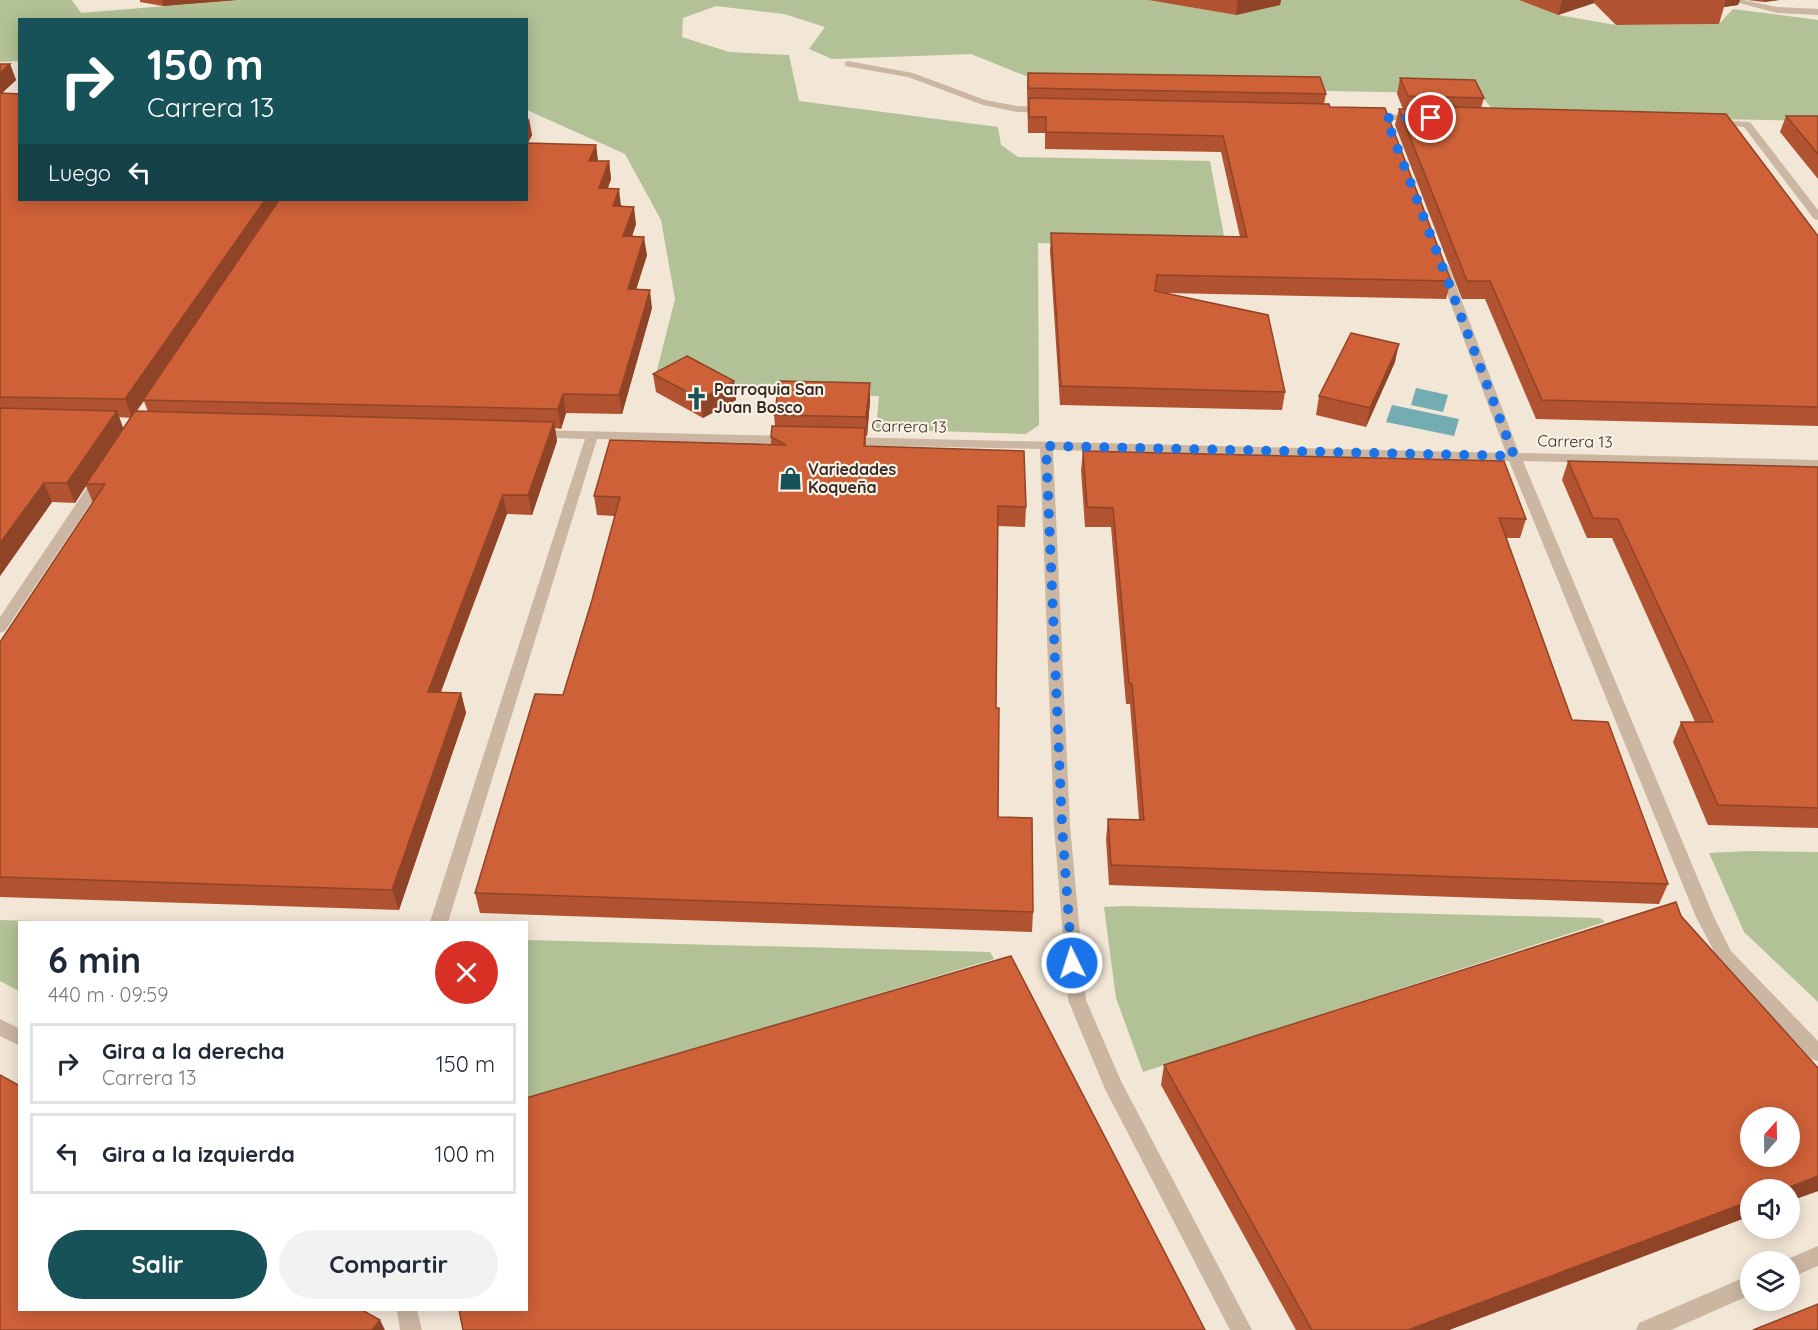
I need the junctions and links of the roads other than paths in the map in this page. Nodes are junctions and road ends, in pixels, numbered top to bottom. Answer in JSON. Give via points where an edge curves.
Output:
{"nodes":[{"id":1,"x":1732,"y":0,"type":"edge"},
{"id":2,"x":1818,"y":12,"type":"edge"},
{"id":3,"x":849,"y":64,"type":"dead end"},
{"id":4,"x":1065,"y":110,"type":"edge"},
{"id":5,"x":1363,"y":117,"type":"edge"},
{"id":6,"x":1433,"y":118,"type":"edge"},
{"id":7,"x":1700,"y":123,"type":"edge"},
{"id":8,"x":1818,"y":217,"type":"edge"},
{"id":9,"x":1438,"y":253,"type":"edge"},
{"id":10,"x":520,"y":434,"type":"edge"},
{"id":11,"x":592,"y":436,"type":"junction"},
{"id":12,"x":799,"y":440,"type":"edge"},
{"id":13,"x":834,"y":441,"type":"edge"},
{"id":14,"x":1046,"y":446,"type":"junction"},
{"id":15,"x":1514,"y":456,"type":"junction"},
{"id":16,"x":1818,"y":464,"type":"edge"},
{"id":17,"x":106,"y":469,"type":"edge"},
{"id":18,"x":0,"y":628,"type":"edge"},
{"id":19,"x":439,"y":921,"type":"edge"},
{"id":20,"x":0,"y":1027,"type":"edge"},
{"id":21,"x":18,"y":1037,"type":"edge"},
{"id":22,"x":1818,"y":1053,"type":"edge"},
{"id":23,"x":1818,"y":1256,"type":"edge"},
{"id":24,"x":1800,"y":1264,"type":"edge"},
{"id":25,"x":1740,"y":1289,"type":"edge"},
{"id":26,"x":407,"y":1311,"type":"edge"},
{"id":27,"x":411,"y":1330,"type":"edge"},
{"id":28,"x":1240,"y":1330,"type":"edge"},
{"id":29,"x":1647,"y":1330,"type":"edge"}],
"edges":[{"from":1,"to":2,"type":"street","via":[[1777,10]]},
{"from":3,"to":4,"type":"street","via":[[910,75],[1006,107]]},
{"from":5,"to":6,"type":"street","via":[[1389,123]]},
{"from":7,"to":8,"type":"street","via":[[1747,124]]},
{"from":9,"to":15,"type":"street"},
{"from":10,"to":11,"type":"street"},
{"from":11,"to":12,"type":"street"},
{"from":11,"to":19,"type":"street"},
{"from":13,"to":14,"type":"street","name":"Carrera 13"},
{"from":14,"to":15,"type":"street","name":"Carrera 13"},
{"from":14,"to":28,"type":"street","via":[[1062,826],[1077,999],[1112,1083]]},
{"from":15,"to":16,"type":"street","name":"Carrera 13"},
{"from":15,"to":22,"type":"street","via":[[1673,844],[1725,956]]},
{"from":17,"to":18,"type":"street"},
{"from":20,"to":21,"type":"street"},
{"from":23,"to":24,"type":"street"},
{"from":25,"to":29,"type":"street"},
{"from":26,"to":27,"type":"street"}]}
